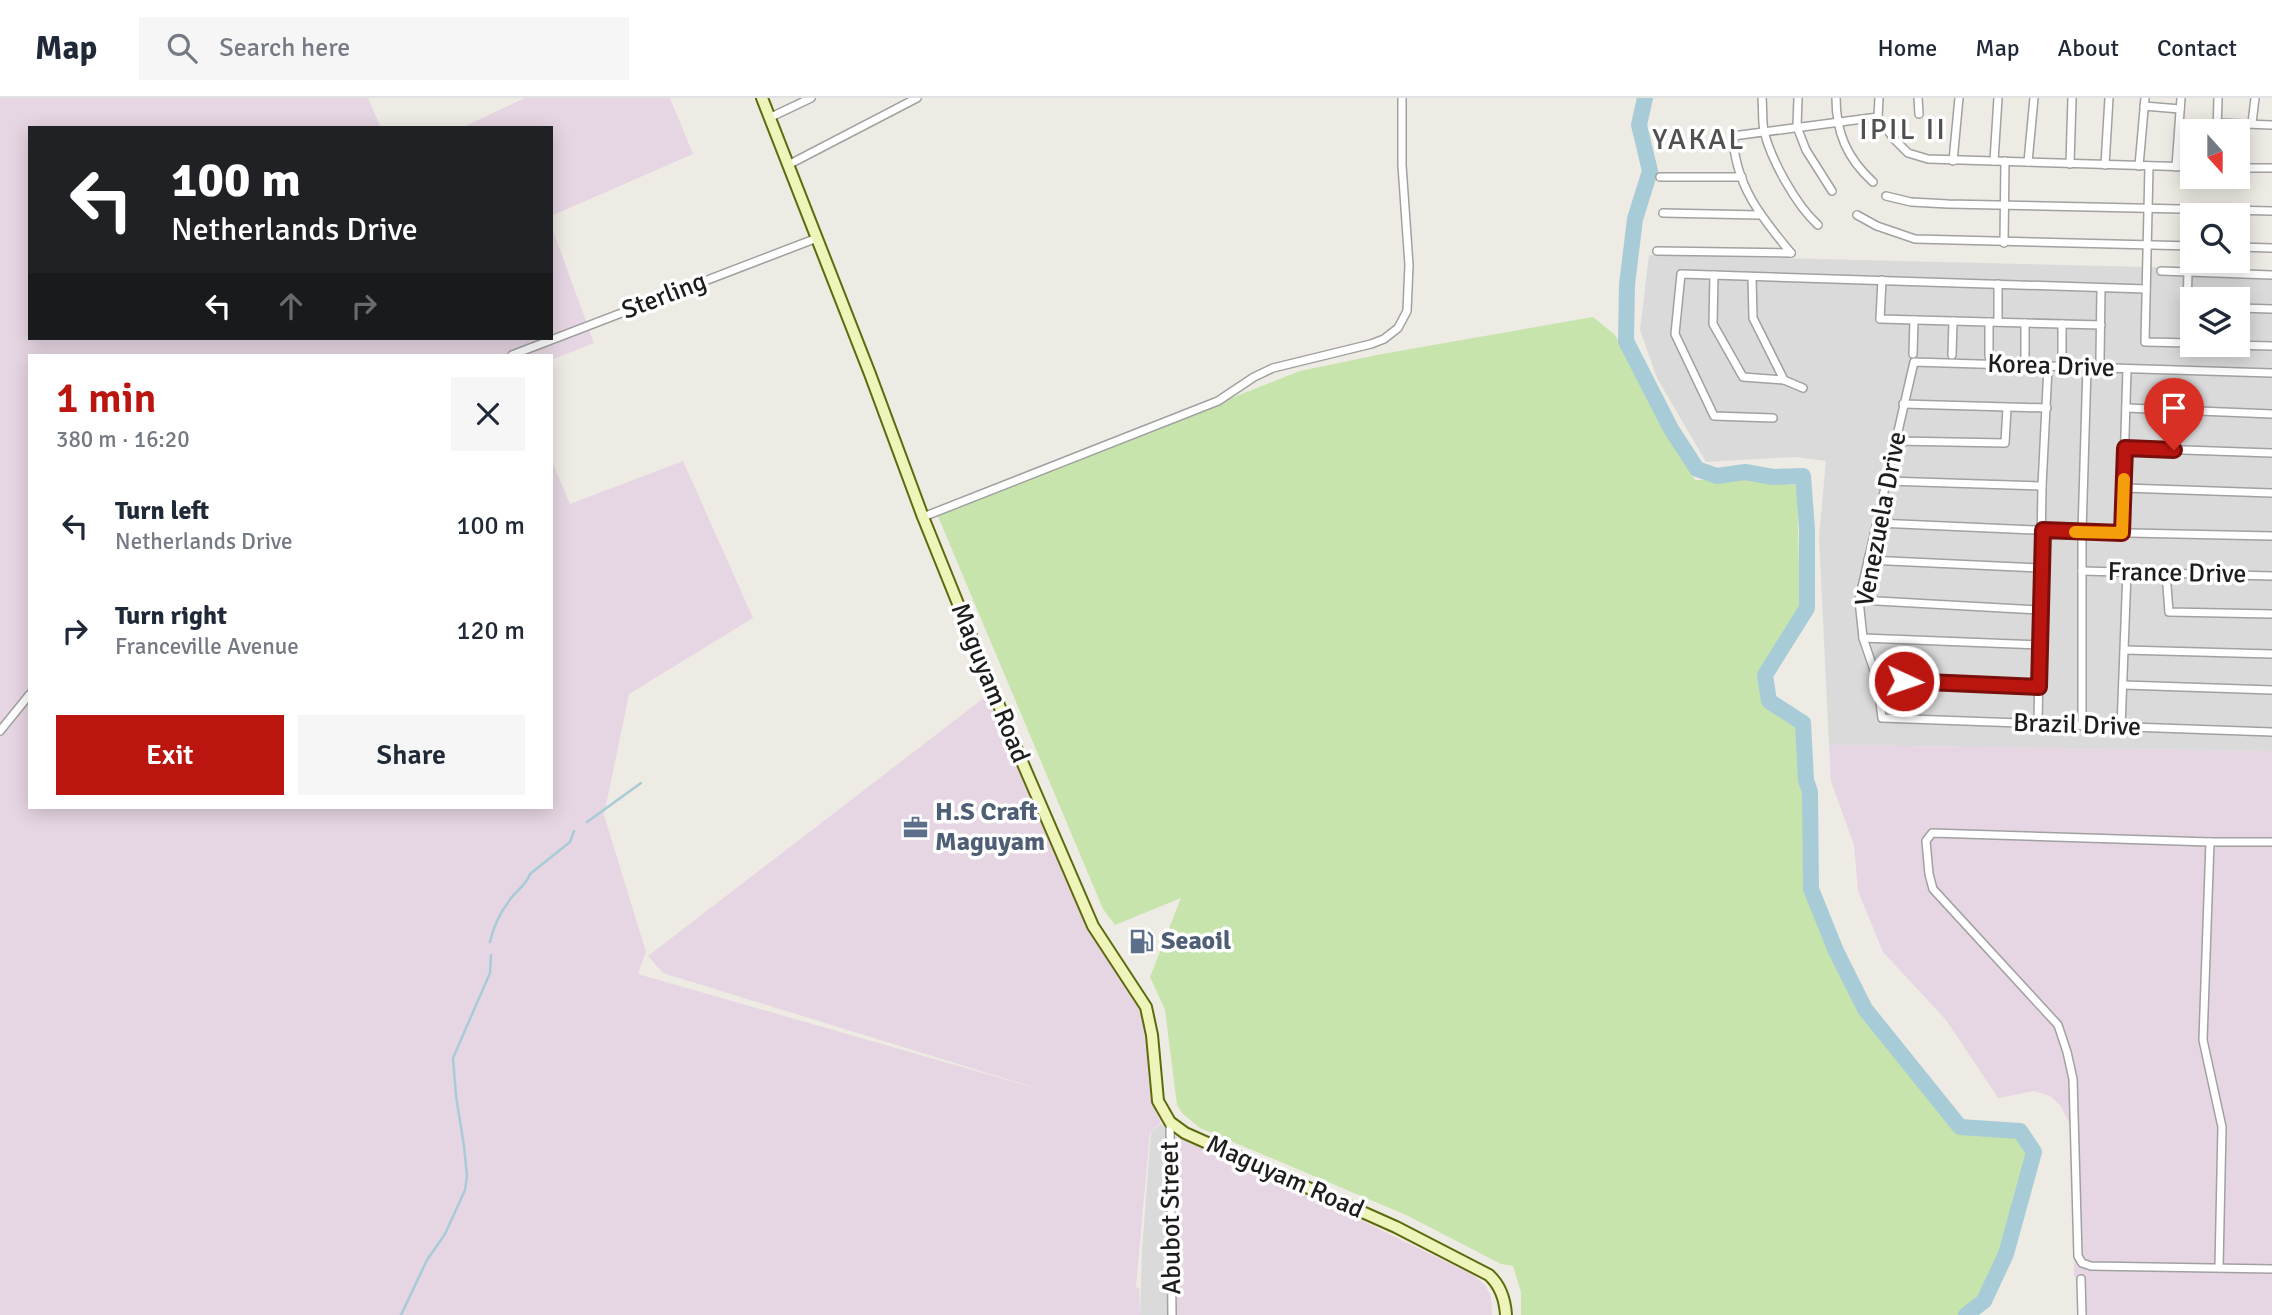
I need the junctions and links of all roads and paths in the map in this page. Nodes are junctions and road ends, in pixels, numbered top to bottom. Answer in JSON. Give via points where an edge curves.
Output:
{"nodes":[{"id":1,"x":762,"y":98,"type":"edge"},
{"id":2,"x":811,"y":98,"type":"edge"},
{"id":3,"x":917,"y":98,"type":"edge"},
{"id":4,"x":1402,"y":98,"type":"edge"},
{"id":5,"x":1762,"y":98,"type":"edge"},
{"id":6,"x":1798,"y":98,"type":"edge"},
{"id":7,"x":1836,"y":98,"type":"edge"},
{"id":8,"x":1879,"y":98,"type":"edge"},
{"id":9,"x":1918,"y":98,"type":"edge"},
{"id":10,"x":1959,"y":98,"type":"edge"},
{"id":11,"x":1998,"y":98,"type":"edge"},
{"id":12,"x":2034,"y":98,"type":"edge"},
{"id":13,"x":2072,"y":98,"type":"edge"},
{"id":14,"x":2109,"y":98,"type":"edge"},
{"id":15,"x":2181,"y":98,"type":"edge"},
{"id":16,"x":2218,"y":98,"type":"edge"},
{"id":17,"x":2255,"y":98,"type":"edge"},
{"id":18,"x":2144,"y":102,"type":"edge"},
{"id":19,"x":2180,"y":109,"type":"junction"},
{"id":20,"x":1919,"y":114,"type":"dead end"},
{"id":21,"x":769,"y":117,"type":"junction"},
{"id":22,"x":1878,"y":117,"type":"junction"},
{"id":23,"x":2217,"y":119,"type":"edge"},
{"id":24,"x":1836,"y":123,"type":"junction"},
{"id":25,"x":2252,"y":123,"type":"joint"},
{"id":26,"x":2272,"y":125,"type":"edge"},
{"id":27,"x":1797,"y":127,"type":"junction"},
{"id":28,"x":1764,"y":131,"type":"junction"},
{"id":29,"x":1953,"y":160,"type":"junction"},
{"id":30,"x":1994,"y":161,"type":"junction"},
{"id":31,"x":2005,"y":161,"type":"junction"},
{"id":32,"x":2028,"y":162,"type":"junction"},
{"id":33,"x":2070,"y":164,"type":"junction"},
{"id":34,"x":788,"y":165,"type":"junction"},
{"id":35,"x":2105,"y":165,"type":"junction"},
{"id":36,"x":2139,"y":166,"type":"junction"},
{"id":37,"x":2149,"y":166,"type":"junction"},
{"id":38,"x":2176,"y":167,"type":"junction"},
{"id":39,"x":2180,"y":167,"type":"edge"},
{"id":40,"x":2250,"y":168,"type":"edge"},
{"id":41,"x":2272,"y":168,"type":"edge"},
{"id":42,"x":1660,"y":177,"type":"dead end"},
{"id":43,"x":1742,"y":177,"type":"junction"},
{"id":44,"x":1873,"y":182,"type":"dead end"},
{"id":45,"x":1832,"y":191,"type":"dead end"},
{"id":46,"x":1885,"y":196,"type":"dead end"},
{"id":47,"x":2004,"y":205,"type":"junction"},
{"id":48,"x":2148,"y":209,"type":"junction"},
{"id":49,"x":2272,"y":211,"type":"edge"},
{"id":50,"x":1663,"y":213,"type":"dead end"},
{"id":51,"x":1759,"y":215,"type":"junction"},
{"id":52,"x":1857,"y":215,"type":"dead end"},
{"id":53,"x":1818,"y":225,"type":"dead end"},
{"id":54,"x":817,"y":238,"type":"junction"},
{"id":55,"x":2004,"y":243,"type":"junction"},
{"id":56,"x":2147,"y":244,"type":"junction"},
{"id":57,"x":2180,"y":245,"type":"edge"},
{"id":58,"x":2250,"y":247,"type":"edge"},
{"id":59,"x":2272,"y":248,"type":"edge"},
{"id":60,"x":1657,"y":251,"type":"dead end"},
{"id":61,"x":2161,"y":271,"type":"dead end"},
{"id":62,"x":2180,"y":272,"type":"edge"},
{"id":63,"x":2216,"y":273,"type":"edge"},
{"id":64,"x":1714,"y":275,"type":"junction"},
{"id":65,"x":2272,"y":275,"type":"edge"},
{"id":66,"x":1752,"y":276,"type":"junction"},
{"id":67,"x":1882,"y":280,"type":"junction"},
{"id":68,"x":1998,"y":284,"type":"junction"},
{"id":69,"x":2101,"y":288,"type":"junction"},
{"id":70,"x":2146,"y":289,"type":"junction"},
{"id":71,"x":2250,"y":308,"type":"edge"},
{"id":72,"x":2272,"y":309,"type":"edge"},
{"id":73,"x":1914,"y":320,"type":"junction"},
{"id":74,"x":1953,"y":321,"type":"junction"},
{"id":75,"x":1989,"y":322,"type":"junction"},
{"id":76,"x":1998,"y":322,"type":"junction"},
{"id":77,"x":2025,"y":323,"type":"junction"},
{"id":78,"x":2063,"y":324,"type":"junction"},
{"id":79,"x":2101,"y":325,"type":"junction"},
{"id":80,"x":553,"y":339,"type":"edge"},
{"id":81,"x":551,"y":340,"type":"edge"},
{"id":82,"x":2180,"y":343,"type":"edge"},
{"id":83,"x":2250,"y":345,"type":"edge"},
{"id":84,"x":2272,"y":346,"type":"edge"},
{"id":85,"x":515,"y":354,"type":"edge"},
{"id":86,"x":1952,"y":355,"type":"dead end"},
{"id":87,"x":1989,"y":356,"type":"dead end"},
{"id":88,"x":2025,"y":357,"type":"dead end"},
{"id":89,"x":1914,"y":358,"type":"junction"},
{"id":90,"x":2062,"y":358,"type":"dead end"},
{"id":91,"x":2100,"y":359,"type":"dead end"},
{"id":92,"x":2048,"y":366,"type":"junction"},
{"id":93,"x":2087,"y":367,"type":"junction"},
{"id":94,"x":2127,"y":369,"type":"junction"},
{"id":95,"x":2272,"y":373,"type":"edge"},
{"id":96,"x":1784,"y":380,"type":"junction"},
{"id":97,"x":1803,"y":388,"type":"dead end"},
{"id":98,"x":1903,"y":404,"type":"junction"},
{"id":99,"x":2007,"y":408,"type":"junction"},
{"id":100,"x":2047,"y":408,"type":"junction"},
{"id":101,"x":2126,"y":408,"type":"junction"},
{"id":102,"x":2272,"y":414,"type":"edge"},
{"id":103,"x":1773,"y":418,"type":"dead end"},
{"id":104,"x":1896,"y":441,"type":"junction"},
{"id":105,"x":2125,"y":448,"type":"junction"},
{"id":106,"x":2272,"y":453,"type":"edge"},
{"id":107,"x":1887,"y":481,"type":"junction"},
{"id":108,"x":2042,"y":486,"type":"junction"},
{"id":109,"x":2124,"y":488,"type":"junction"},
{"id":110,"x":2272,"y":493,"type":"edge"},
{"id":111,"x":923,"y":517,"type":"junction"},
{"id":112,"x":1877,"y":523,"type":"junction"},
{"id":113,"x":2043,"y":530,"type":"junction"},
{"id":114,"x":2082,"y":532,"type":"junction"},
{"id":115,"x":2122,"y":533,"type":"junction"},
{"id":116,"x":2272,"y":536,"type":"edge"},
{"id":117,"x":1868,"y":560,"type":"junction"},
{"id":118,"x":2041,"y":568,"type":"junction"},
{"id":119,"x":2082,"y":571,"type":"junction"},
{"id":120,"x":2127,"y":572,"type":"junction"},
{"id":121,"x":2166,"y":573,"type":"junction"},
{"id":122,"x":2272,"y":576,"type":"edge"},
{"id":123,"x":1859,"y":600,"type":"junction"},
{"id":124,"x":2040,"y":610,"type":"junction"},
{"id":125,"x":2272,"y":614,"type":"edge"},
{"id":126,"x":1863,"y":638,"type":"junction"},
{"id":127,"x":2041,"y":645,"type":"junction"},
{"id":128,"x":2125,"y":650,"type":"junction"},
{"id":129,"x":2272,"y":654,"type":"edge"},
{"id":130,"x":1877,"y":679,"type":"junction"},
{"id":131,"x":2124,"y":685,"type":"junction"},
{"id":132,"x":2039,"y":687,"type":"junction"},
{"id":133,"x":2272,"y":690,"type":"edge"},
{"id":134,"x":28,"y":696,"type":"edge"},
{"id":135,"x":1882,"y":718,"type":"joint"},
{"id":136,"x":2038,"y":724,"type":"junction"},
{"id":137,"x":2082,"y":726,"type":"junction"},
{"id":138,"x":2121,"y":727,"type":"junction"},
{"id":139,"x":0,"y":731,"type":"edge"},
{"id":140,"x":2272,"y":732,"type":"edge"},
{"id":141,"x":2210,"y":842,"type":"junction"},
{"id":142,"x":2272,"y":842,"type":"edge"},
{"id":143,"x":1170,"y":1122,"type":"junction"},
{"id":144,"x":2219,"y":1267,"type":"junction"},
{"id":145,"x":2272,"y":1269,"type":"edge"},
{"id":146,"x":2081,"y":1279,"type":"dead end"},
{"id":147,"x":1172,"y":1315,"type":"edge"},
{"id":148,"x":1506,"y":1315,"type":"edge"},
{"id":149,"x":2082,"y":1315,"type":"edge"}],
"edges":[{"from":1,"to":21,"type":"main road","name":"Maguyam Road"},
{"from":2,"to":21,"type":"street"},
{"from":3,"to":34,"type":"street"},
{"from":4,"to":111,"type":"street","via":[[1409,265],[1407,311],[1398,328],[1371,344],[1273,368],[1218,401]]},
{"from":5,"to":28,"type":"street"},
{"from":6,"to":27,"type":"street"},
{"from":7,"to":24,"type":"street"},
{"from":8,"to":22,"type":"street"},
{"from":9,"to":20,"type":"street"},
{"from":10,"to":29,"type":"street"},
{"from":11,"to":30,"type":"street"},
{"from":12,"to":32,"type":"street"},
{"from":13,"to":33,"type":"street"},
{"from":14,"to":35,"type":"street"},
{"from":15,"to":19,"type":"street"},
{"from":16,"to":23,"type":"street"},
{"from":17,"to":25,"type":"street"},
{"from":18,"to":19,"type":"street"},
{"from":18,"to":36,"type":"street"},
{"from":19,"to":38,"type":"street"},
{"from":21,"to":34,"type":"main road","name":"Maguyam Road"},
{"from":22,"to":24,"type":"street"},
{"from":22,"to":29,"type":"street","via":[[1908,153]]},
{"from":24,"to":27,"type":"street"},
{"from":24,"to":44,"type":"street","via":[[1857,167]]},
{"from":25,"to":26,"type":"street"},
{"from":27,"to":28,"type":"street"},
{"from":27,"to":45,"type":"street"},
{"from":28,"to":43,"type":"street","via":[[1733,136],[1734,158]]},
{"from":28,"to":53,"type":"street","via":[[1788,186]]},
{"from":29,"to":30,"type":"street"},
{"from":30,"to":31,"type":"street"},
{"from":31,"to":32,"type":"street"},
{"from":31,"to":47,"type":"street"},
{"from":32,"to":33,"type":"street"},
{"from":33,"to":35,"type":"street"},
{"from":34,"to":54,"type":"main road","name":"Maguyam Road"},
{"from":35,"to":36,"type":"street"},
{"from":36,"to":37,"type":"street"},
{"from":37,"to":38,"type":"street"},
{"from":37,"to":48,"type":"street"},
{"from":38,"to":39,"type":"street"},
{"from":40,"to":41,"type":"street"},
{"from":42,"to":43,"type":"street"},
{"from":43,"to":51,"type":"street"},
{"from":46,"to":47,"type":"street","via":[[1911,202]]},
{"from":47,"to":48,"type":"street"},
{"from":47,"to":55,"type":"street"},
{"from":48,"to":49,"type":"street"},
{"from":48,"to":56,"type":"street"},
{"from":50,"to":51,"type":"street"},
{"from":51,"to":60,"type":"street","via":[[1791,253]]},
{"from":52,"to":55,"type":"street","via":[[1915,239]]},
{"from":54,"to":80,"type":"street","name":"Sterling"},
{"from":54,"to":111,"type":"main road","name":"Maguyam Road"},
{"from":55,"to":56,"type":"street"},
{"from":56,"to":57,"type":"street"},
{"from":56,"to":70,"type":"street"},
{"from":58,"to":59,"type":"street"},
{"from":61,"to":62,"type":"street"},
{"from":63,"to":65,"type":"street"},
{"from":64,"to":66,"type":"street"},
{"from":64,"to":96,"type":"street","via":[[1713,324],[1743,377]]},
{"from":64,"to":103,"type":"street","via":[[1681,274],[1675,334],[1714,416]]},
{"from":66,"to":67,"type":"street"},
{"from":66,"to":96,"type":"street","via":[[1753,318]]},
{"from":67,"to":68,"type":"street"},
{"from":67,"to":73,"type":"street","via":[[1880,319]]},
{"from":68,"to":69,"type":"street"},
{"from":68,"to":76,"type":"street"},
{"from":69,"to":70,"type":"street"},
{"from":69,"to":79,"type":"street"},
{"from":70,"to":82,"type":"street","via":[[2145,342]]},
{"from":71,"to":72,"type":"street"},
{"from":73,"to":74,"type":"street"},
{"from":73,"to":89,"type":"street","name":"Venezuela Drive"},
{"from":74,"to":75,"type":"street"},
{"from":74,"to":86,"type":"street"},
{"from":75,"to":76,"type":"street"},
{"from":75,"to":87,"type":"street"},
{"from":76,"to":77,"type":"street"},
{"from":77,"to":78,"type":"street"},
{"from":77,"to":88,"type":"street"},
{"from":78,"to":79,"type":"street"},
{"from":78,"to":90,"type":"street"},
{"from":79,"to":91,"type":"street"},
{"from":81,"to":85,"type":"street","name":"Sterling"},
{"from":83,"to":84,"type":"street"},
{"from":89,"to":92,"type":"street","name":"Korea Drive"},
{"from":89,"to":98,"type":"street","name":"Venezuela Drive"},
{"from":92,"to":93,"type":"street","name":"Korea Drive"},
{"from":92,"to":100,"type":"street"},
{"from":93,"to":94,"type":"street","name":"Korea Drive"},
{"from":93,"to":114,"type":"street"},
{"from":94,"to":95,"type":"street","name":"Korea Drive"},
{"from":94,"to":101,"type":"street"},
{"from":96,"to":97,"type":"street"},
{"from":98,"to":99,"type":"street"},
{"from":98,"to":104,"type":"street","name":"Venezuela Drive"},
{"from":99,"to":100,"type":"street"},
{"from":99,"to":104,"type":"street","via":[[2005,443]]},
{"from":100,"to":108,"type":"street"},
{"from":101,"to":102,"type":"street"},
{"from":101,"to":105,"type":"street"},
{"from":104,"to":107,"type":"street","name":"Venezuela Drive"},
{"from":105,"to":106,"type":"street"},
{"from":105,"to":109,"type":"street"},
{"from":107,"to":108,"type":"street"},
{"from":107,"to":112,"type":"street","name":"Venezuela Drive"},
{"from":108,"to":113,"type":"street"},
{"from":109,"to":110,"type":"street"},
{"from":109,"to":115,"type":"street"},
{"from":111,"to":143,"type":"main road","name":"Maguyam Road","via":[[1093,926],[1146,1007],[1156,1093]]},
{"from":112,"to":113,"type":"street"},
{"from":112,"to":117,"type":"street","name":"Venezuela Drive"},
{"from":113,"to":114,"type":"street"},
{"from":113,"to":118,"type":"street"},
{"from":114,"to":115,"type":"street"},
{"from":114,"to":119,"type":"street"},
{"from":115,"to":116,"type":"street"},
{"from":117,"to":118,"type":"street"},
{"from":117,"to":123,"type":"street","name":"Venezuela Drive"},
{"from":118,"to":124,"type":"street"},
{"from":119,"to":120,"type":"street","name":"France Drive"},
{"from":119,"to":137,"type":"street"},
{"from":120,"to":121,"type":"street","name":"France Drive"},
{"from":120,"to":128,"type":"street"},
{"from":121,"to":122,"type":"street","name":"France Drive"},
{"from":121,"to":125,"type":"street","via":[[2169,612]]},
{"from":123,"to":124,"type":"street"},
{"from":123,"to":126,"type":"street","name":"Venezuela Drive"},
{"from":124,"to":127,"type":"street"},
{"from":126,"to":127,"type":"street"},
{"from":126,"to":130,"type":"street","name":"Venezuela Drive"},
{"from":127,"to":132,"type":"street"},
{"from":128,"to":129,"type":"street"},
{"from":128,"to":131,"type":"street"},
{"from":130,"to":132,"type":"street"},
{"from":130,"to":135,"type":"street","name":"Venezuela Drive"},
{"from":131,"to":133,"type":"street"},
{"from":131,"to":138,"type":"street"},
{"from":132,"to":136,"type":"street"},
{"from":134,"to":139,"type":"street"},
{"from":135,"to":136,"type":"street","name":"Brazil Drive"},
{"from":136,"to":137,"type":"street","name":"Brazil Drive"},
{"from":137,"to":138,"type":"street","name":"Brazil Drive"},
{"from":138,"to":140,"type":"street","name":"Brazil Drive"},
{"from":141,"to":142,"type":"street"},
{"from":141,"to":144,"type":"street","via":[[2203,1040],[2222,1127]]},
{"from":141,"to":144,"type":"street","via":[[1933,833],[1926,842],[1933,889],[2058,1025],[2073,1079],[2078,1256],[2082,1263]]},
{"from":143,"to":147,"type":"street","name":"Abubot Street"},
{"from":143,"to":148,"type":"main road","name":"Maguyam Road","via":[[1489,1275],[1497,1283]]},
{"from":144,"to":145,"type":"street"},
{"from":146,"to":149,"type":"street"}]}
